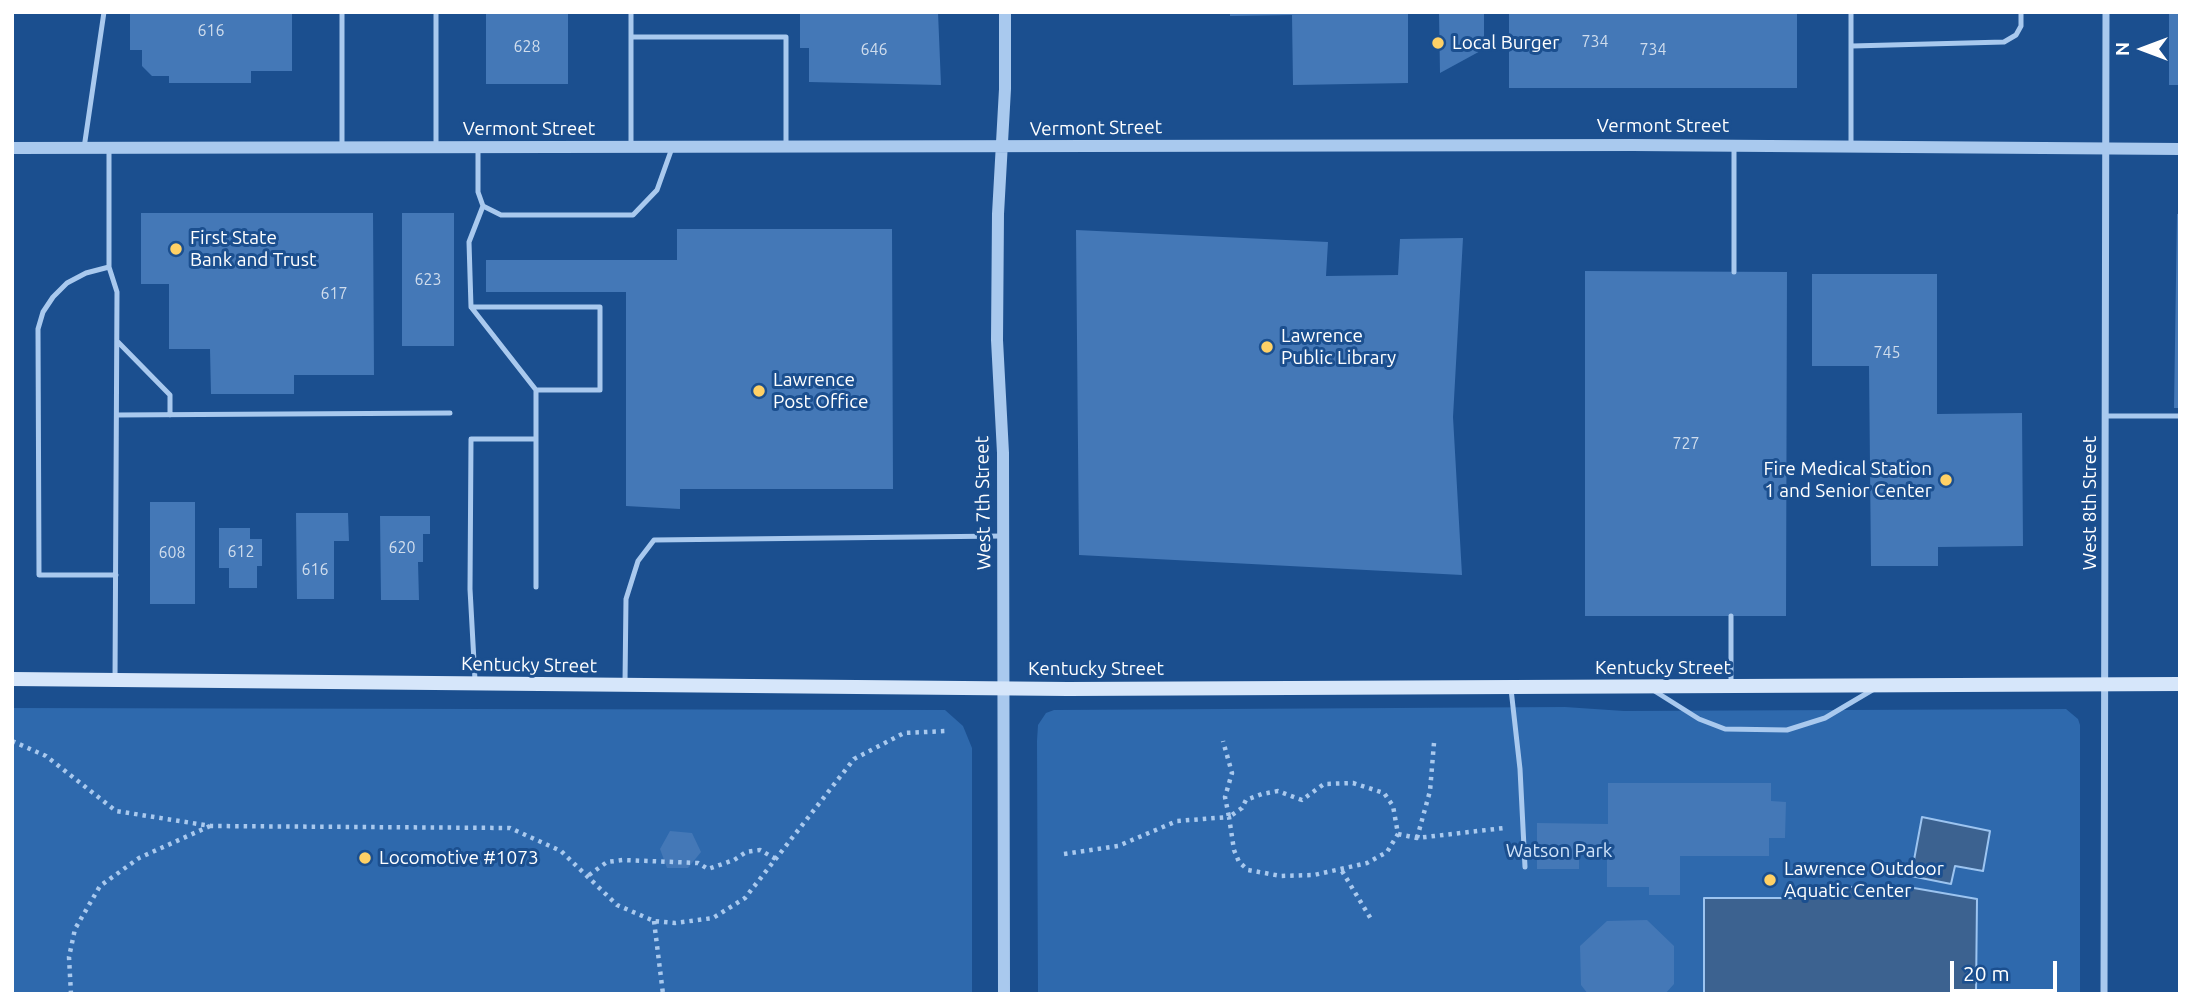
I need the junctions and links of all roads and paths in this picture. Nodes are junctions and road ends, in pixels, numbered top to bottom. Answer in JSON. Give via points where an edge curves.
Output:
{"nodes":[{"id":1,"x":104,"y":12,"type":"edge"},
{"id":2,"x":342,"y":12,"type":"edge"},
{"id":3,"x":436,"y":12,"type":"edge"},
{"id":4,"x":631,"y":12,"type":"edge"},
{"id":5,"x":1005,"y":12,"type":"edge"},
{"id":6,"x":1851,"y":12,"type":"edge"},
{"id":7,"x":2021,"y":12,"type":"edge"},
{"id":8,"x":2106,"y":12,"type":"edge"},
{"id":9,"x":631,"y":37,"type":"junction"},
{"id":10,"x":1852,"y":46,"type":"junction"},
{"id":11,"x":1734,"y":145,"type":"junction"},
{"id":12,"x":12,"y":148,"type":"edge"},
{"id":13,"x":84,"y":148,"type":"junction"},
{"id":14,"x":109,"y":148,"type":"junction"},
{"id":15,"x":342,"y":148,"type":"junction"},
{"id":16,"x":436,"y":148,"type":"junction"},
{"id":17,"x":478,"y":148,"type":"junction"},
{"id":18,"x":631,"y":148,"type":"junction"},
{"id":19,"x":672,"y":148,"type":"junction"},
{"id":20,"x":786,"y":148,"type":"junction"},
{"id":21,"x":1002,"y":148,"type":"junction"},
{"id":22,"x":1851,"y":148,"type":"junction"},
{"id":23,"x":2106,"y":149,"type":"junction"},
{"id":24,"x":2180,"y":149,"type":"edge"},
{"id":25,"x":483,"y":206,"type":"junction"},
{"id":26,"x":109,"y":267,"type":"junction"},
{"id":27,"x":1734,"y":272,"type":"dead end"},
{"id":28,"x":471,"y":307,"type":"junction"},
{"id":29,"x":117,"y":341,"type":"junction"},
{"id":30,"x":536,"y":390,"type":"junction"},
{"id":31,"x":450,"y":413,"type":"dead end"},
{"id":32,"x":117,"y":415,"type":"junction"},
{"id":33,"x":170,"y":415,"type":"junction"},
{"id":34,"x":2106,"y":416,"type":"junction"},
{"id":35,"x":2180,"y":416,"type":"edge"},
{"id":36,"x":536,"y":439,"type":"junction"},
{"id":37,"x":1003,"y":536,"type":"junction"},
{"id":38,"x":116,"y":575,"type":"junction"},
{"id":39,"x":536,"y":587,"type":"dead end"},
{"id":40,"x":1731,"y":616,"type":"dead end"},
{"id":41,"x":12,"y":679,"type":"edge"},
{"id":42,"x":115,"y":680,"type":"junction"},
{"id":43,"x":475,"y":684,"type":"junction"},
{"id":44,"x":2105,"y":684,"type":"junction"},
{"id":45,"x":2180,"y":684,"type":"edge"},
{"id":46,"x":625,"y":685,"type":"junction"},
{"id":47,"x":1880,"y":685,"type":"junction"},
{"id":48,"x":1731,"y":686,"type":"junction"},
{"id":49,"x":1510,"y":687,"type":"junction"},
{"id":50,"x":1649,"y":687,"type":"junction"},
{"id":51,"x":1003,"y":689,"type":"junction"},
{"id":52,"x":946,"y":732,"type":"dead end"},
{"id":53,"x":12,"y":741,"type":"edge"},
{"id":54,"x":1223,"y":741,"type":"dead end"},
{"id":55,"x":1434,"y":743,"type":"dead end"},
{"id":56,"x":1229,"y":817,"type":"junction"},
{"id":57,"x":211,"y":826,"type":"junction"},
{"id":58,"x":1523,"y":826,"type":"junction"},
{"id":59,"x":1398,"y":834,"type":"junction"},
{"id":60,"x":1417,"y":838,"type":"junction"},
{"id":61,"x":1064,"y":854,"type":"dead end"},
{"id":62,"x":776,"y":859,"type":"junction"},
{"id":63,"x":1525,"y":867,"type":"dead end"},
{"id":64,"x":1342,"y":871,"type":"junction"},
{"id":65,"x":589,"y":876,"type":"junction"},
{"id":66,"x":1371,"y":919,"type":"dead end"},
{"id":67,"x":654,"y":921,"type":"junction"},
{"id":68,"x":71,"y":994,"type":"edge"},
{"id":69,"x":663,"y":994,"type":"edge"},
{"id":70,"x":1004,"y":994,"type":"edge"},
{"id":71,"x":2104,"y":994,"type":"edge"}],
"edges":[{"from":1,"to":13,"type":"lane"},
{"from":2,"to":15,"type":"lane"},
{"from":3,"to":16,"type":"lane"},
{"from":4,"to":9,"type":"lane"},
{"from":5,"to":21,"type":"street","name":"West 7th Street"},
{"from":6,"to":10,"type":"lane"},
{"from":7,"to":10,"type":"lane","via":[[2016,35],[2004,42]]},
{"from":8,"to":23,"type":"street","name":"West 8th Street"},
{"from":9,"to":18,"type":"lane"},
{"from":9,"to":20,"type":"lane","via":[[786,37]]},
{"from":10,"to":22,"type":"lane"},
{"from":11,"to":21,"type":"street","name":"Vermont Street"},
{"from":11,"to":22,"type":"street","name":"Vermont Street"},
{"from":11,"to":27,"type":"lane"},
{"from":12,"to":13,"type":"street","name":"Vermont Street"},
{"from":13,"to":14,"type":"street","name":"Vermont Street"},
{"from":14,"to":15,"type":"street","name":"Vermont Street"},
{"from":14,"to":26,"type":"lane"},
{"from":15,"to":16,"type":"street","name":"Vermont Street"},
{"from":16,"to":17,"type":"street","name":"Vermont Street"},
{"from":17,"to":18,"type":"street","name":"Vermont Street"},
{"from":17,"to":25,"type":"lane","via":[[478,192]]},
{"from":18,"to":19,"type":"street","name":"Vermont Street"},
{"from":19,"to":20,"type":"street","name":"Vermont Street"},
{"from":19,"to":25,"type":"lane","via":[[657,190],[633,215],[501,215]]},
{"from":20,"to":21,"type":"street","name":"Vermont Street"},
{"from":21,"to":37,"type":"street","name":"West 7th Street","via":[[997,340]]},
{"from":22,"to":23,"type":"street","name":"Vermont Street"},
{"from":23,"to":24,"type":"street","name":"Vermont Street"},
{"from":23,"to":34,"type":"street","name":"West 8th Street"},
{"from":25,"to":28,"type":"lane","via":[[469,242]]},
{"from":26,"to":29,"type":"lane","via":[[117,292]]},
{"from":26,"to":38,"type":"lane","via":[[67,283],[43,312],[38,329],[39,575]]},
{"from":28,"to":30,"type":"lane"},
{"from":28,"to":30,"type":"lane","via":[[600,307],[600,390]]},
{"from":29,"to":32,"type":"lane"},
{"from":29,"to":33,"type":"lane","via":[[170,395]]},
{"from":30,"to":36,"type":"lane"},
{"from":31,"to":33,"type":"lane"},
{"from":32,"to":33,"type":"lane"},
{"from":32,"to":38,"type":"lane"},
{"from":34,"to":35,"type":"lane"},
{"from":34,"to":44,"type":"street","name":"West 8th Street"},
{"from":36,"to":39,"type":"lane"},
{"from":36,"to":43,"type":"lane","via":[[471,439]]},
{"from":37,"to":46,"type":"lane","via":[[654,540],[638,561],[626,599]]},
{"from":37,"to":51,"type":"street","name":"West 7th Street"},
{"from":38,"to":42,"type":"lane"},
{"from":40,"to":48,"type":"lane"},
{"from":41,"to":42,"type":"main road","name":"Kentucky Street"},
{"from":42,"to":43,"type":"main road","name":"Kentucky Street"},
{"from":43,"to":46,"type":"main road","name":"Kentucky Street"},
{"from":44,"to":45,"type":"main road","name":"Kentucky Street"},
{"from":44,"to":47,"type":"main road","name":"Kentucky Street"},
{"from":44,"to":71,"type":"street","name":"West 8th Street"},
{"from":46,"to":51,"type":"main road","name":"Kentucky Street"},
{"from":47,"to":48,"type":"main road","name":"Kentucky Street"},
{"from":47,"to":50,"type":"lane","via":[[1825,718],[1787,730],[1725,729],[1699,719]]},
{"from":48,"to":50,"type":"main road","name":"Kentucky Street"},
{"from":49,"to":50,"type":"main road","name":"Kentucky Street"},
{"from":49,"to":51,"type":"main road","name":"Kentucky Street"},
{"from":49,"to":58,"type":"lane"},
{"from":51,"to":70,"type":"street","name":"West 7th Street"},
{"from":52,"to":62,"type":"path","via":[[904,733],[854,759]]},
{"from":53,"to":57,"type":"path","via":[[46,756],[116,811]]},
{"from":54,"to":56,"type":"path","via":[[1232,773],[1224,797]]},
{"from":55,"to":60,"type":"path","via":[[1430,791]]},
{"from":56,"to":59,"type":"path","via":[[1246,800],[1262,794],[1278,791],[1302,800],[1324,784],[1353,783],[1384,793]]},
{"from":56,"to":61,"type":"path","via":[[1177,821],[1118,846]]},
{"from":56,"to":64,"type":"path","via":[[1234,850],[1248,870],[1281,876]]},
{"from":57,"to":65,"type":"path","via":[[510,828],[561,851]]},
{"from":57,"to":68,"type":"path","via":[[139,858],[100,886],[75,929],[69,957]]},
{"from":58,"to":60,"type":"path"},
{"from":58,"to":63,"type":"lane"},
{"from":59,"to":60,"type":"path"},
{"from":59,"to":64,"type":"path","via":[[1387,852]]},
{"from":62,"to":65,"type":"path","via":[[760,850],[746,852],[708,869],[698,863],[623,860],[607,862]]},
{"from":62,"to":67,"type":"path","via":[[758,886],[730,910],[697,921]]},
{"from":64,"to":66,"type":"path"},
{"from":65,"to":67,"type":"path","via":[[617,905]]},
{"from":67,"to":69,"type":"path"}]}
